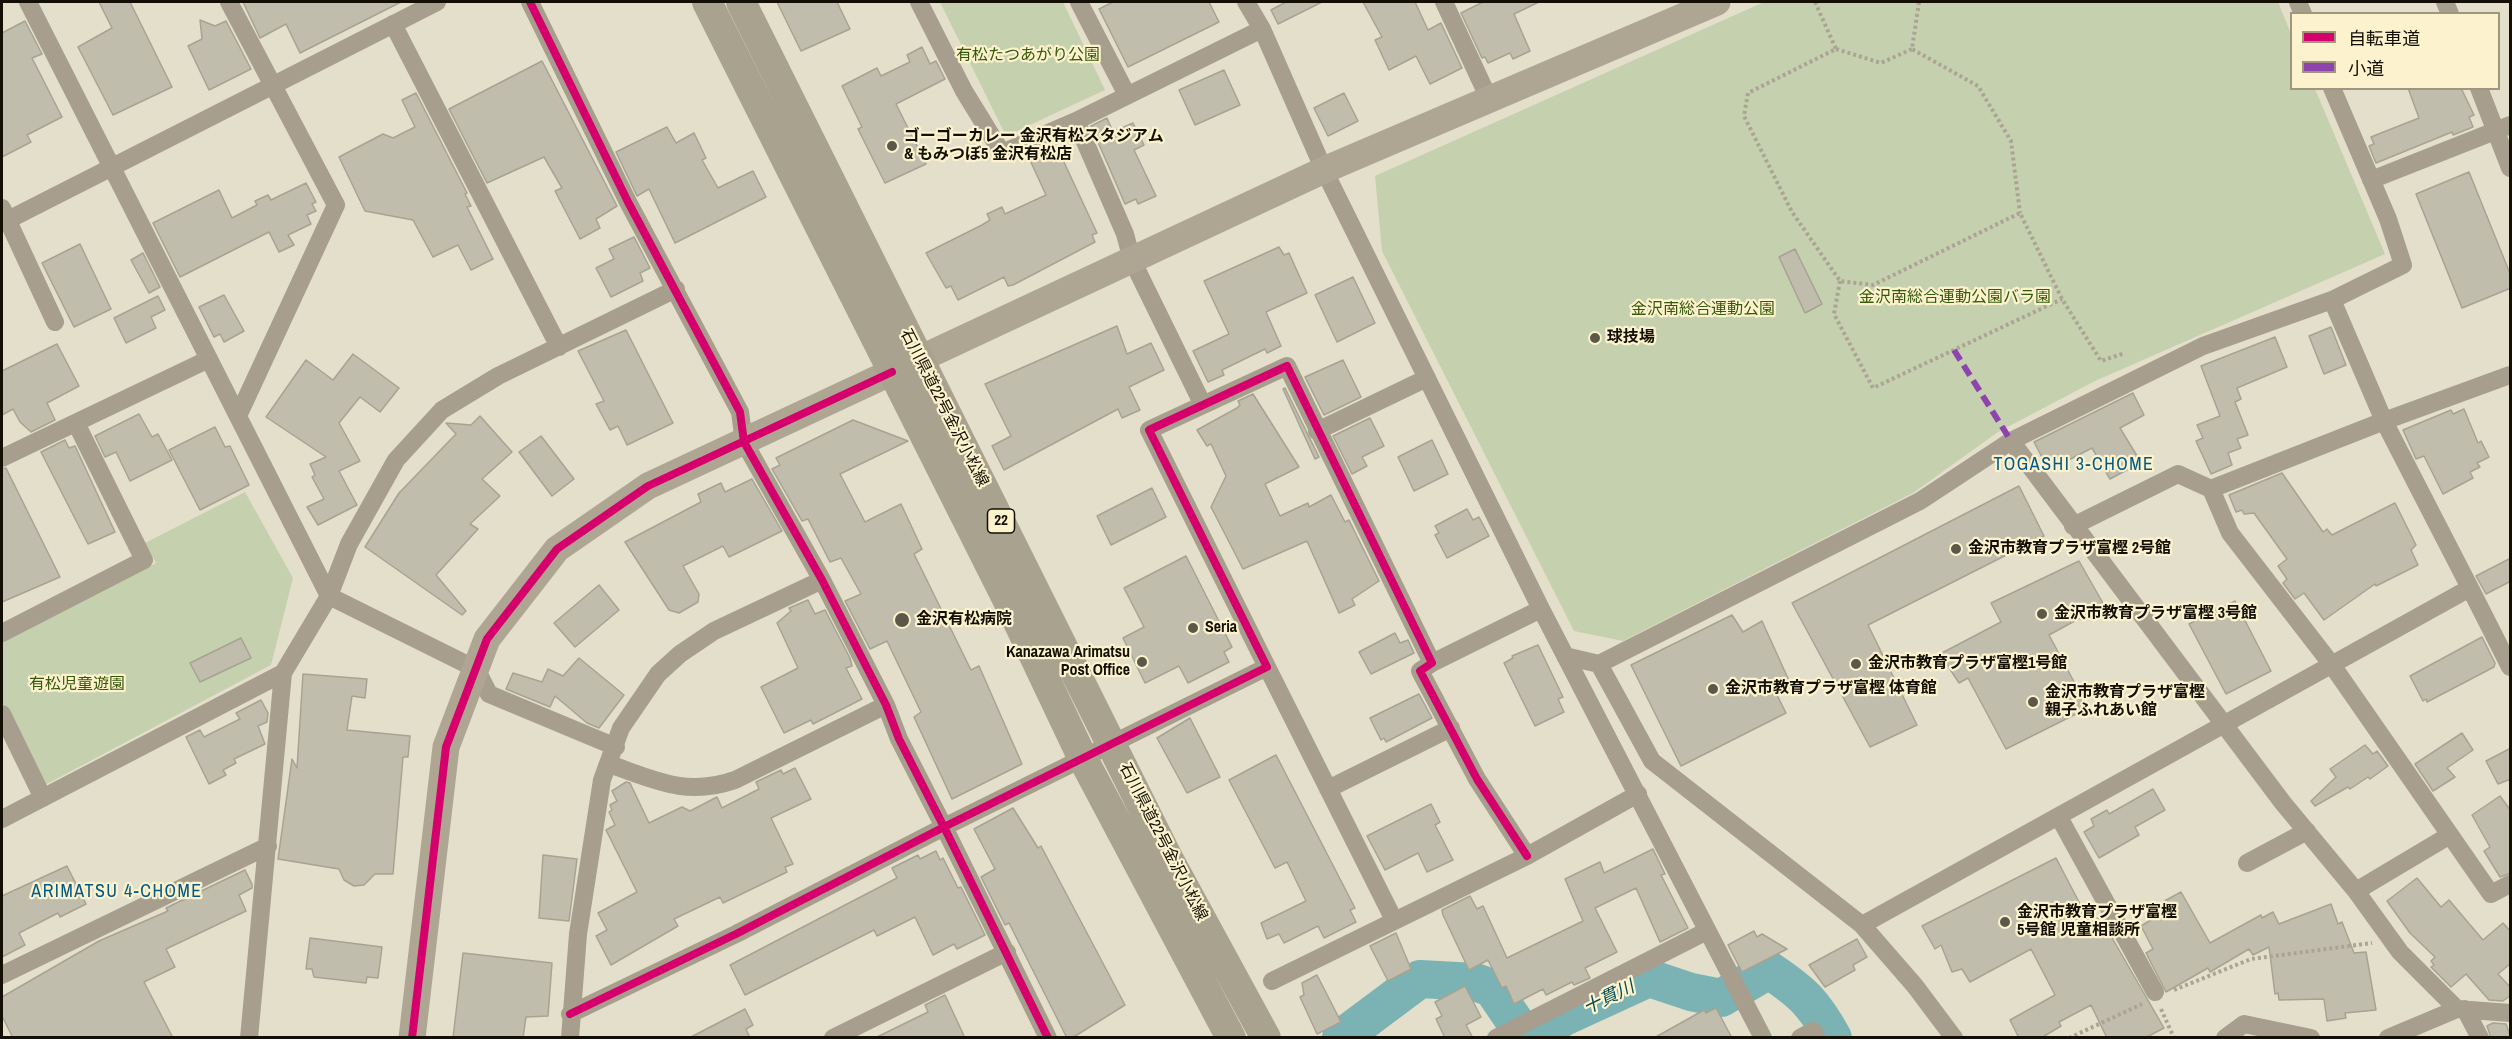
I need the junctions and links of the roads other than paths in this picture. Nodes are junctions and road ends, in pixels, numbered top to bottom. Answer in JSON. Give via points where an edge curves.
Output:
{"nodes":[{"id":1,"x":28,"y":2,"type":"edge"},
{"id":2,"x":229,"y":2,"type":"edge"},
{"id":3,"x":437,"y":2,"type":"edge"},
{"id":4,"x":530,"y":2,"type":"edge"},
{"id":5,"x":707,"y":2,"type":"edge"},
{"id":6,"x":741,"y":2,"type":"edge"},
{"id":7,"x":919,"y":2,"type":"edge"},
{"id":8,"x":1079,"y":2,"type":"edge"},
{"id":9,"x":1246,"y":2,"type":"edge"},
{"id":10,"x":1444,"y":2,"type":"edge"},
{"id":11,"x":1718,"y":2,"type":"edge"},
{"id":12,"x":393,"y":24,"type":"junction"},
{"id":13,"x":1262,"y":29,"type":"junction"},
{"id":14,"x":273,"y":84,"type":"junction"},
{"id":15,"x":2333,"y":90,"type":"edge"},
{"id":16,"x":2479,"y":90,"type":"edge"},
{"id":17,"x":1127,"y":95,"type":"junction"},
{"id":18,"x":1490,"y":101,"type":"junction"},
{"id":19,"x":1076,"y":121,"type":"junction"},
{"id":20,"x":2503,"y":128,"type":"edge"},
{"id":21,"x":112,"y":168,"type":"junction"},
{"id":22,"x":2511,"y":168,"type":"edge"},
{"id":23,"x":1324,"y":170,"type":"junction"},
{"id":24,"x":2371,"y":180,"type":"junction"},
{"id":25,"x":4,"y":217,"type":"edge"},
{"id":26,"x":1132,"y":260,"type":"junction"},
{"id":27,"x":676,"y":290,"type":"junction"},
{"id":28,"x":2331,"y":300,"type":"junction"},
{"id":29,"x":55,"y":322,"type":"dead end"},
{"id":30,"x":559,"y":347,"type":"junction"},
{"id":31,"x":209,"y":359,"type":"junction"},
{"id":32,"x":919,"y":359,"type":"junction"},
{"id":33,"x":892,"y":372,"type":"junction"},
{"id":34,"x":2511,"y":375,"type":"edge"},
{"id":35,"x":1427,"y":378,"type":"junction"},
{"id":36,"x":1203,"y":405,"type":"junction"},
{"id":37,"x":238,"y":416,"type":"junction"},
{"id":38,"x":2384,"y":421,"type":"junction"},
{"id":39,"x":76,"y":423,"type":"junction"},
{"id":40,"x":1317,"y":431,"type":"junction"},
{"id":41,"x":2011,"y":441,"type":"junction"},
{"id":42,"x":744,"y":442,"type":"junction"},
{"id":43,"x":2,"y":458,"type":"edge"},
{"id":44,"x":2211,"y":489,"type":"junction"},
{"id":45,"x":2073,"y":526,"type":"junction"},
{"id":46,"x":822,"y":580,"type":"junction"},
{"id":47,"x":2470,"y":588,"type":"junction"},
{"id":48,"x":329,"y":596,"type":"junction"},
{"id":49,"x":1541,"y":609,"type":"junction"},
{"id":50,"x":2,"y":633,"type":"edge"},
{"id":51,"x":1565,"y":656,"type":"junction"},
{"id":52,"x":1432,"y":663,"type":"junction"},
{"id":53,"x":1599,"y":664,"type":"junction"},
{"id":54,"x":2332,"y":665,"type":"junction"},
{"id":55,"x":1267,"y":667,"type":"junction"},
{"id":56,"x":2511,"y":667,"type":"edge"},
{"id":57,"x":476,"y":669,"type":"junction"},
{"id":58,"x":283,"y":673,"type":"junction"},
{"id":59,"x":886,"y":705,"type":"junction"},
{"id":60,"x":2,"y":714,"type":"edge"},
{"id":61,"x":2224,"y":724,"type":"junction"},
{"id":62,"x":1451,"y":728,"type":"junction"},
{"id":63,"x":1113,"y":744,"type":"junction"},
{"id":64,"x":612,"y":755,"type":"junction"},
{"id":65,"x":1083,"y":759,"type":"junction"},
{"id":66,"x":1652,"y":760,"type":"junction"},
{"id":67,"x":1627,"y":773,"type":"junction"},
{"id":68,"x":1328,"y":789,"type":"junction"},
{"id":69,"x":1638,"y":794,"type":"junction"},
{"id":70,"x":43,"y":798,"type":"junction"},
{"id":71,"x":2059,"y":817,"type":"junction"},
{"id":72,"x":2,"y":819,"type":"edge"},
{"id":73,"x":944,"y":826,"type":"junction"},
{"id":74,"x":2307,"y":831,"type":"junction"},
{"id":75,"x":2450,"y":835,"type":"junction"},
{"id":76,"x":268,"y":846,"type":"junction"},
{"id":77,"x":1527,"y":856,"type":"junction"},
{"id":78,"x":2247,"y":863,"type":"dead end"},
{"id":79,"x":2511,"y":884,"type":"edge"},
{"id":80,"x":2356,"y":891,"type":"junction"},
{"id":81,"x":1394,"y":920,"type":"junction"},
{"id":82,"x":1862,"y":925,"type":"junction"},
{"id":83,"x":1707,"y":931,"type":"junction"},
{"id":84,"x":1007,"y":952,"type":"junction"},
{"id":85,"x":2,"y":975,"type":"edge"},
{"id":86,"x":1272,"y":981,"type":"dead end"},
{"id":87,"x":2156,"y":994,"type":"road end"},
{"id":88,"x":2461,"y":1009,"type":"junction"},
{"id":89,"x":2511,"y":1013,"type":"edge"},
{"id":90,"x":570,"y":1014,"type":"junction"},
{"id":91,"x":1510,"y":1030,"type":"edge"},
{"id":92,"x":1761,"y":1037,"type":"edge"},
{"id":93,"x":249,"y":1038,"type":"edge"},
{"id":94,"x":412,"y":1038,"type":"edge"},
{"id":95,"x":570,"y":1038,"type":"edge"},
{"id":96,"x":833,"y":1038,"type":"edge"},
{"id":97,"x":1048,"y":1038,"type":"edge"},
{"id":98,"x":1232,"y":1038,"type":"edge"},
{"id":99,"x":1266,"y":1038,"type":"edge"},
{"id":100,"x":1800,"y":1038,"type":"edge"},
{"id":101,"x":1817,"y":1038,"type":"edge"},
{"id":102,"x":1954,"y":1038,"type":"edge"},
{"id":103,"x":2225,"y":1038,"type":"edge"},
{"id":104,"x":2311,"y":1038,"type":"edge"},
{"id":105,"x":2388,"y":1038,"type":"edge"},
{"id":106,"x":2480,"y":1038,"type":"edge"}],
"edges":[{"from":1,"to":21,"type":"street"},
{"from":2,"to":14,"type":"street"},
{"from":3,"to":12,"type":"street"},
{"from":4,"to":27,"type":"street","via":[[628,202]]},
{"from":5,"to":33,"type":"main road","name":"石川県道22号金沢小松線","number":"22"},
{"from":6,"to":32,"type":"main road","name":"石川県道22号金沢小松線","number":"22"},
{"from":7,"to":19,"type":"street","via":[[964,91],[1002,153]]},
{"from":8,"to":17,"type":"street"},
{"from":9,"to":13,"type":"street"},
{"from":10,"to":18,"type":"street"},
{"from":11,"to":18,"type":"street"},
{"from":12,"to":14,"type":"street"},
{"from":12,"to":30,"type":"street"},
{"from":13,"to":17,"type":"street"},
{"from":13,"to":23,"type":"street"},
{"from":14,"to":21,"type":"street"},
{"from":14,"to":37,"type":"street","via":[[336,205]]},
{"from":15,"to":24,"type":"street"},
{"from":16,"to":20,"type":"street"},
{"from":17,"to":19,"type":"street"},
{"from":18,"to":23,"type":"street"},
{"from":19,"to":26,"type":"street","via":[[1125,234]]},
{"from":20,"to":22,"type":"street"},
{"from":20,"to":24,"type":"street"},
{"from":21,"to":25,"type":"street"},
{"from":21,"to":31,"type":"street"},
{"from":23,"to":26,"type":"street"},
{"from":23,"to":35,"type":"street"},
{"from":24,"to":28,"type":"street","via":[[2403,265]]},
{"from":25,"to":29,"type":"street"},
{"from":26,"to":32,"type":"street"},
{"from":26,"to":36,"type":"street"},
{"from":27,"to":30,"type":"street"},
{"from":27,"to":42,"type":"street","via":[[740,412]]},
{"from":28,"to":38,"type":"street"},
{"from":28,"to":41,"type":"street","via":[[2204,346]]},
{"from":30,"to":48,"type":"street","via":[[498,376],[442,410],[426,427],[396,460],[349,544]]},
{"from":31,"to":37,"type":"street"},
{"from":31,"to":39,"type":"street"},
{"from":32,"to":33,"type":"street"},
{"from":32,"to":63,"type":"main road","name":"石川県道22号金沢小松線","number":"22"},
{"from":33,"to":42,"type":"street"},
{"from":33,"to":65,"type":"main road","name":"石川県道22号金沢小松線","number":"22"},
{"from":34,"to":38,"type":"street"},
{"from":35,"to":40,"type":"street"},
{"from":35,"to":49,"type":"street"},
{"from":36,"to":40,"type":"street","via":[[1287,366]]},
{"from":36,"to":55,"type":"street","via":[[1149,430]]},
{"from":37,"to":48,"type":"street"},
{"from":38,"to":44,"type":"street"},
{"from":38,"to":47,"type":"street"},
{"from":39,"to":43,"type":"street"},
{"from":39,"to":50,"type":"street","via":[[144,560]]},
{"from":40,"to":52,"type":"street"},
{"from":41,"to":45,"type":"street"},
{"from":41,"to":53,"type":"street","via":[[1920,501]]},
{"from":42,"to":46,"type":"street"},
{"from":42,"to":57,"type":"street","via":[[648,486],[557,549],[487,639]]},
{"from":44,"to":45,"type":"street","via":[[2178,474]]},
{"from":44,"to":54,"type":"street","via":[[2230,533]]},
{"from":45,"to":61,"type":"street"},
{"from":46,"to":59,"type":"street"},
{"from":46,"to":64,"type":"street","via":[[714,631],[680,654],[658,674],[621,728]]},
{"from":47,"to":54,"type":"street"},
{"from":47,"to":56,"type":"street"},
{"from":48,"to":57,"type":"street"},
{"from":48,"to":58,"type":"street"},
{"from":49,"to":51,"type":"street"},
{"from":49,"to":52,"type":"street"},
{"from":51,"to":53,"type":"street"},
{"from":51,"to":67,"type":"street"},
{"from":52,"to":62,"type":"street","via":[[1420,670]]},
{"from":53,"to":66,"type":"street"},
{"from":54,"to":61,"type":"street"},
{"from":54,"to":75,"type":"street"},
{"from":55,"to":63,"type":"street"},
{"from":55,"to":68,"type":"street"},
{"from":57,"to":64,"type":"street","via":[[489,694]]},
{"from":57,"to":94,"type":"street","via":[[446,747]]},
{"from":58,"to":70,"type":"street"},
{"from":58,"to":76,"type":"street"},
{"from":59,"to":64,"type":"street","via":[[715,787],[692,789],[658,781]]},
{"from":59,"to":73,"type":"street"},
{"from":60,"to":70,"type":"street"},
{"from":61,"to":71,"type":"street"},
{"from":61,"to":74,"type":"street"},
{"from":62,"to":68,"type":"street"},
{"from":62,"to":77,"type":"street","via":[[1477,779]]},
{"from":63,"to":65,"type":"street"},
{"from":63,"to":99,"type":"main road","name":"石川県道22号金沢小松線","number":"22","via":[[1168,858]]},
{"from":64,"to":90,"type":"street","via":[[602,780]]},
{"from":65,"to":73,"type":"street"},
{"from":65,"to":98,"type":"main road","name":"石川県道22号金沢小松線","number":"22"},
{"from":66,"to":67,"type":"street"},
{"from":66,"to":82,"type":"street"},
{"from":67,"to":69,"type":"street"},
{"from":68,"to":81,"type":"street"},
{"from":69,"to":77,"type":"street"},
{"from":69,"to":83,"type":"street"},
{"from":70,"to":72,"type":"street"},
{"from":71,"to":82,"type":"street"},
{"from":71,"to":87,"type":"street"},
{"from":73,"to":84,"type":"street"},
{"from":73,"to":90,"type":"street","via":[[736,934]]},
{"from":74,"to":78,"type":"street"},
{"from":74,"to":80,"type":"street"},
{"from":75,"to":79,"type":"street","via":[[2491,894]]},
{"from":75,"to":80,"type":"street"},
{"from":76,"to":85,"type":"street"},
{"from":76,"to":93,"type":"street"},
{"from":77,"to":81,"type":"street"},
{"from":80,"to":88,"type":"street","via":[[2392,941]]},
{"from":81,"to":86,"type":"street"},
{"from":82,"to":102,"type":"street"},
{"from":83,"to":91,"type":"street"},
{"from":83,"to":92,"type":"street"},
{"from":84,"to":96,"type":"street"},
{"from":84,"to":97,"type":"street"},
{"from":88,"to":89,"type":"street"},
{"from":88,"to":105,"type":"street"},
{"from":88,"to":106,"type":"street"},
{"from":90,"to":95,"type":"street"},
{"from":100,"to":101,"type":"street","via":[[1813,1031]]},
{"from":103,"to":104,"type":"street","via":[[2244,1024]]}]}
